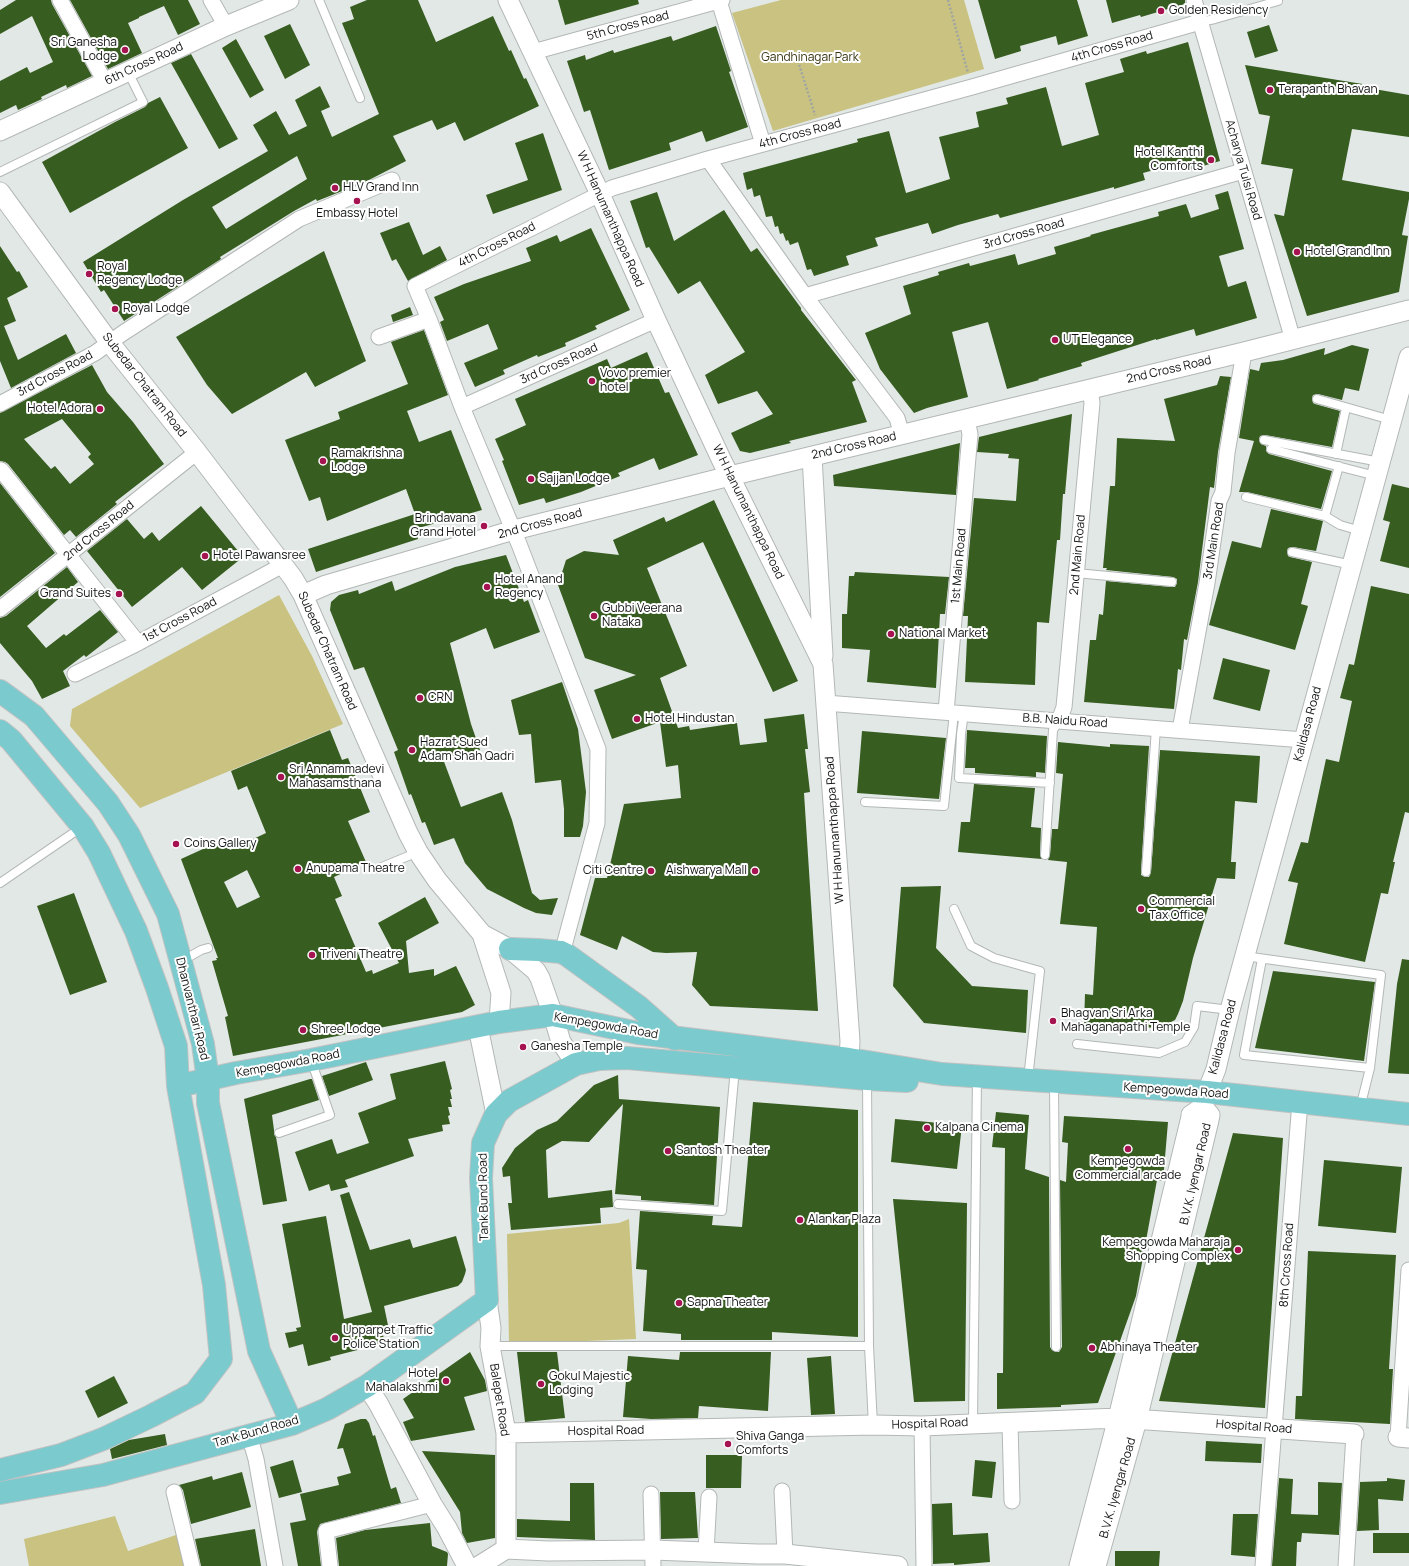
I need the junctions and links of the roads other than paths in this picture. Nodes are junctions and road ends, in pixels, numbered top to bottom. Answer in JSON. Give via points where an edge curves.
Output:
{"nodes":[{"id":1,"x":60,"y":0,"type":"edge"},
{"id":2,"x":211,"y":0,"type":"edge"},
{"id":3,"x":289,"y":0,"type":"edge"},
{"id":4,"x":319,"y":0,"type":"edge"},
{"id":5,"x":508,"y":0,"type":"edge"},
{"id":6,"x":720,"y":0,"type":"edge"},
{"id":7,"x":1194,"y":0,"type":"edge"},
{"id":8,"x":1278,"y":1,"type":"edge"},
{"id":9,"x":1200,"y":22,"type":"junction"},
{"id":10,"x":226,"y":26,"type":"junction"},
{"id":11,"x":533,"y":52,"type":"junction"},
{"id":12,"x":128,"y":72,"type":"junction"},
{"id":13,"x":105,"y":82,"type":"junction"},
{"id":14,"x":360,"y":98,"type":"dead end"},
{"id":15,"x":0,"y":131,"type":"edge"},
{"id":16,"x":763,"y":144,"type":"junction"},
{"id":17,"x":708,"y":159,"type":"junction"},
{"id":18,"x":1243,"y":171,"type":"junction"},
{"id":19,"x":0,"y":172,"type":"edge"},
{"id":20,"x":392,"y":180,"type":"dead end"},
{"id":21,"x":0,"y":192,"type":"edge"},
{"id":22,"x":600,"y":194,"type":"junction"},
{"id":23,"x":805,"y":296,"type":"junction"},
{"id":24,"x":1409,"y":310,"type":"edge"},
{"id":25,"x":429,"y":319,"type":"junction"},
{"id":26,"x":656,"y":320,"type":"junction"},
{"id":27,"x":379,"y":337,"type":"dead end"},
{"id":28,"x":1293,"y":340,"type":"junction"},
{"id":29,"x":110,"y":343,"type":"junction"},
{"id":30,"x":1244,"y":352,"type":"junction"},
{"id":31,"x":1409,"y":357,"type":"edge"},
{"id":32,"x":1090,"y":389,"type":"junction"},
{"id":33,"x":1317,"y":399,"type":"dead end"},
{"id":34,"x":0,"y":404,"type":"edge"},
{"id":35,"x":462,"y":407,"type":"junction"},
{"id":36,"x":1346,"y":408,"type":"junction"},
{"id":37,"x":966,"y":420,"type":"junction"},
{"id":38,"x":1392,"y":420,"type":"junction"},
{"id":39,"x":902,"y":435,"type":"junction"},
{"id":40,"x":1264,"y":440,"type":"dead end"},
{"id":41,"x":1271,"y":449,"type":"dead end"},
{"id":42,"x":197,"y":452,"type":"junction"},
{"id":43,"x":1336,"y":454,"type":"junction"},
{"id":44,"x":812,"y":456,"type":"junction"},
{"id":45,"x":1339,"y":466,"type":"junction"},
{"id":46,"x":1378,"y":469,"type":"junction"},
{"id":47,"x":1,"y":470,"type":"edge"},
{"id":48,"x":730,"y":476,"type":"junction"},
{"id":49,"x":1246,"y":497,"type":"dead end"},
{"id":50,"x":1325,"y":516,"type":"junction"},
{"id":51,"x":514,"y":530,"type":"junction"},
{"id":52,"x":1361,"y":531,"type":"junction"},
{"id":53,"x":1292,"y":552,"type":"dead end"},
{"id":54,"x":69,"y":555,"type":"junction"},
{"id":55,"x":283,"y":565,"type":"junction"},
{"id":56,"x":1352,"y":565,"type":"junction"},
{"id":57,"x":1076,"y":572,"type":"junction"},
{"id":58,"x":1172,"y":582,"type":"dead end"},
{"id":59,"x":303,"y":595,"type":"junction"},
{"id":60,"x":0,"y":609,"type":"edge"},
{"id":61,"x":138,"y":643,"type":"junction"},
{"id":62,"x":823,"y":664,"type":"junction"},
{"id":63,"x":75,"y":674,"type":"dead end"},
{"id":64,"x":0,"y":691,"type":"edge"},
{"id":65,"x":826,"y":703,"type":"junction"},
{"id":66,"x":955,"y":713,"type":"junction"},
{"id":67,"x":1059,"y":721,"type":"junction"},
{"id":68,"x":1156,"y":728,"type":"junction"},
{"id":69,"x":1180,"y":730,"type":"junction"},
{"id":70,"x":4,"y":737,"type":"edge"},
{"id":71,"x":1304,"y":740,"type":"junction"},
{"id":72,"x":1050,"y":783,"type":"junction"},
{"id":73,"x":865,"y":802,"type":"dead end"},
{"id":74,"x":82,"y":827,"type":"junction"},
{"id":75,"x":418,"y":852,"type":"junction"},
{"id":76,"x":1045,"y":855,"type":"dead end"},
{"id":77,"x":377,"y":868,"type":"dead end"},
{"id":78,"x":1146,"y":872,"type":"dead end"},
{"id":79,"x":0,"y":883,"type":"edge"},
{"id":80,"x":954,"y":909,"type":"dead end"},
{"id":81,"x":482,"y":934,"type":"junction"},
{"id":82,"x":208,"y":948,"type":"dead end"},
{"id":83,"x":510,"y":949,"type":"junction"},
{"id":84,"x":561,"y":952,"type":"junction"},
{"id":85,"x":1253,"y":958,"type":"junction"},
{"id":86,"x":180,"y":962,"type":"junction"},
{"id":87,"x":1230,"y":1010,"type":"junction"},
{"id":88,"x":553,"y":1015,"type":"junction"},
{"id":89,"x":499,"y":1022,"type":"junction"},
{"id":90,"x":478,"y":1027,"type":"junction"},
{"id":91,"x":675,"y":1039,"type":"junction"},
{"id":92,"x":1077,"y":1044,"type":"dead end"},
{"id":93,"x":849,"y":1059,"type":"junction"},
{"id":94,"x":311,"y":1060,"type":"junction"},
{"id":95,"x":576,"y":1064,"type":"junction"},
{"id":96,"x":736,"y":1068,"type":"junction"},
{"id":97,"x":1370,"y":1068,"type":"junction"},
{"id":98,"x":942,"y":1074,"type":"junction"},
{"id":99,"x":977,"y":1076,"type":"junction"},
{"id":100,"x":867,"y":1079,"type":"junction"},
{"id":101,"x":208,"y":1080,"type":"junction"},
{"id":102,"x":1028,"y":1080,"type":"junction"},
{"id":103,"x":1054,"y":1082,"type":"junction"},
{"id":104,"x":178,"y":1086,"type":"junction"},
{"id":105,"x":1205,"y":1100,"type":"junction"},
{"id":106,"x":1300,"y":1102,"type":"junction"},
{"id":107,"x":1360,"y":1109,"type":"junction"},
{"id":108,"x":496,"y":1114,"type":"junction"},
{"id":109,"x":1409,"y":1114,"type":"edge"},
{"id":110,"x":279,"y":1133,"type":"dead end"},
{"id":111,"x":618,"y":1204,"type":"dead end"},
{"id":112,"x":1409,"y":1270,"type":"edge"},
{"id":113,"x":244,"y":1281,"type":"junction"},
{"id":114,"x":214,"y":1284,"type":"junction"},
{"id":115,"x":487,"y":1300,"type":"junction"},
{"id":116,"x":490,"y":1346,"type":"junction"},
{"id":117,"x":869,"y":1346,"type":"junction"},
{"id":118,"x":1056,"y":1347,"type":"dead end"},
{"id":119,"x":367,"y":1386,"type":"junction"},
{"id":120,"x":1118,"y":1418,"type":"junction"},
{"id":121,"x":1137,"y":1420,"type":"junction"},
{"id":122,"x":973,"y":1423,"type":"junction"},
{"id":123,"x":1010,"y":1423,"type":"junction"},
{"id":124,"x":292,"y":1424,"type":"junction"},
{"id":125,"x":873,"y":1425,"type":"junction"},
{"id":126,"x":922,"y":1426,"type":"junction"},
{"id":127,"x":1274,"y":1428,"type":"junction"},
{"id":128,"x":506,"y":1433,"type":"junction"},
{"id":129,"x":1354,"y":1434,"type":"joint"},
{"id":130,"x":249,"y":1435,"type":"junction"},
{"id":131,"x":1404,"y":1438,"type":"edge"},
{"id":132,"x":1,"y":1467,"type":"edge"},
{"id":133,"x":782,"y":1491,"type":"dead end"},
{"id":134,"x":174,"y":1492,"type":"dead end"},
{"id":135,"x":0,"y":1493,"type":"edge"},
{"id":136,"x":651,"y":1494,"type":"dead end"},
{"id":137,"x":709,"y":1497,"type":"dead end"},
{"id":138,"x":1012,"y":1501,"type":"dead end"},
{"id":139,"x":432,"y":1504,"type":"junction"},
{"id":140,"x":506,"y":1549,"type":"junction"},
{"id":141,"x":706,"y":1552,"type":"junction"},
{"id":142,"x":653,"y":1558,"type":"edge"},
{"id":143,"x":790,"y":1558,"type":"edge"},
{"id":144,"x":757,"y":1560,"type":"edge"},
{"id":145,"x":192,"y":1566,"type":"edge"},
{"id":146,"x":275,"y":1566,"type":"edge"},
{"id":147,"x":330,"y":1566,"type":"edge"},
{"id":148,"x":467,"y":1566,"type":"edge"},
{"id":149,"x":479,"y":1566,"type":"edge"},
{"id":150,"x":893,"y":1566,"type":"edge"},
{"id":151,"x":924,"y":1566,"type":"edge"},
{"id":152,"x":1079,"y":1566,"type":"edge"},
{"id":153,"x":1096,"y":1566,"type":"edge"},
{"id":154,"x":1263,"y":1566,"type":"edge"},
{"id":155,"x":1346,"y":1566,"type":"edge"}],
"edges":[{"from":1,"to":13,"type":"street"},
{"from":2,"to":10,"type":"street"},
{"from":3,"to":10,"type":"street","name":"6th Cross Road"},
{"from":4,"to":14,"type":"lane"},
{"from":5,"to":11,"type":"street","name":"W H Hanumanthappa Road"},
{"from":6,"to":11,"type":"street","name":"5th Cross Road"},
{"from":6,"to":16,"type":"street"},
{"from":7,"to":9,"type":"street","name":"Acharya Tulsi Road"},
{"from":8,"to":9,"type":"lane"},
{"from":9,"to":16,"type":"street","name":"4th Cross Road"},
{"from":9,"to":18,"type":"street","name":"Acharya Tulsi Road"},
{"from":10,"to":12,"type":"street","name":"6th Cross Road"},
{"from":11,"to":22,"type":"street","name":"W H Hanumanthappa Road"},
{"from":12,"to":13,"type":"street","name":"6th Cross Road"},
{"from":12,"to":19,"type":"lane","via":[[143,102]]},
{"from":13,"to":15,"type":"street","name":"6th Cross Road"},
{"from":16,"to":17,"type":"street","name":"4th Cross Road"},
{"from":17,"to":22,"type":"street","name":"4th Cross Road","via":[[612,188]]},
{"from":17,"to":23,"type":"street"},
{"from":18,"to":23,"type":"street","name":"3rd Cross Road"},
{"from":18,"to":28,"type":"street","name":"Acharya Tulsi Road"},
{"from":20,"to":29,"type":"street","name":"3rd Cross Road","via":[[299,219]]},
{"from":21,"to":29,"type":"street","name":"Subedar Chatram Road"},
{"from":22,"to":25,"type":"street","name":"4th Cross Road","via":[[415,286]]},
{"from":22,"to":26,"type":"street","name":"W H Hanumanthappa Road"},
{"from":23,"to":39,"type":"street","via":[[897,418]]},
{"from":24,"to":28,"type":"street","name":"2nd Cross Road"},
{"from":25,"to":27,"type":"street"},
{"from":25,"to":35,"type":"street"},
{"from":26,"to":35,"type":"street","name":"3rd Cross Road"},
{"from":26,"to":48,"type":"street","name":"W H Hanumanthappa Road"},
{"from":28,"to":30,"type":"street","name":"2nd Cross Road"},
{"from":29,"to":34,"type":"street","name":"3rd Cross Road"},
{"from":29,"to":42,"type":"street","name":"Subedar Chatram Road"},
{"from":30,"to":32,"type":"street","name":"2nd Cross Road"},
{"from":30,"to":69,"type":"street","name":"3rd Main Road","via":[[1223,492]]},
{"from":31,"to":38,"type":"street","name":"Kalidasa Road"},
{"from":32,"to":37,"type":"street","name":"2nd Cross Road"},
{"from":32,"to":57,"type":"street","name":"2nd Main Road","via":[[1092,403]]},
{"from":33,"to":36,"type":"lane"},
{"from":35,"to":51,"type":"street"},
{"from":36,"to":38,"type":"lane"},
{"from":36,"to":43,"type":"lane"},
{"from":37,"to":39,"type":"street","name":"2nd Cross Road"},
{"from":37,"to":66,"type":"street","name":"1st Main Road","via":[[970,434]]},
{"from":38,"to":46,"type":"street","name":"Kalidasa Road"},
{"from":39,"to":44,"type":"street","name":"2nd Cross Road"},
{"from":40,"to":43,"type":"lane"},
{"from":41,"to":45,"type":"lane"},
{"from":42,"to":54,"type":"street","name":"2nd Cross Road"},
{"from":42,"to":55,"type":"street","name":"Subedar Chatram Road"},
{"from":43,"to":46,"type":"lane"},
{"from":44,"to":48,"type":"street","name":"2nd Cross Road"},
{"from":44,"to":62,"type":"street"},
{"from":45,"to":46,"type":"lane"},
{"from":45,"to":50,"type":"lane"},
{"from":46,"to":52,"type":"street","name":"Kalidasa Road"},
{"from":47,"to":54,"type":"street"},
{"from":48,"to":51,"type":"street","name":"2nd Cross Road"},
{"from":48,"to":62,"type":"street","name":"W H Hanumanthappa Road"},
{"from":49,"to":50,"type":"lane"},
{"from":50,"to":52,"type":"lane","via":[[1340,525]]},
{"from":51,"to":59,"type":"street","name":"2nd Cross Road","via":[[333,583]]},
{"from":51,"to":84,"type":"street","via":[[598,749],[597,823]]},
{"from":52,"to":56,"type":"street","name":"Kalidasa Road"},
{"from":53,"to":56,"type":"lane"},
{"from":54,"to":60,"type":"street","name":"2nd Cross Road"},
{"from":54,"to":61,"type":"street"},
{"from":55,"to":59,"type":"street","name":"Subedar Chatram Road"},
{"from":55,"to":61,"type":"street","name":"1st Cross Road"},
{"from":56,"to":71,"type":"street","name":"Kalidasa Road"},
{"from":57,"to":58,"type":"lane"},
{"from":57,"to":67,"type":"street","name":"2nd Main Road","via":[[1064,707]]},
{"from":59,"to":75,"type":"street","name":"Subedar Chatram Road"},
{"from":61,"to":63,"type":"street","name":"1st Cross Road"},
{"from":62,"to":65,"type":"street","name":"W H Hanumanthappa Road"},
{"from":64,"to":86,"type":"main road","name":"Dhanvanthari Road","via":[[34,716],[108,803],[129,834],[168,914]]},
{"from":65,"to":66,"type":"street","name":"B.B. Naidu Road"},
{"from":65,"to":93,"type":"street","name":"W H Hanumanthappa Road","via":[[850,1034]]},
{"from":66,"to":67,"type":"street","name":"B.B. Naidu Road"},
{"from":66,"to":72,"type":"lane","via":[[961,734],[959,778]]},
{"from":66,"to":73,"type":"lane","via":[[944,806]]},
{"from":67,"to":68,"type":"street","name":"B.B. Naidu Road"},
{"from":67,"to":72,"type":"lane","via":[[1053,730]]},
{"from":68,"to":69,"type":"street","name":"B.B. Naidu Road"},
{"from":68,"to":78,"type":"lane"},
{"from":69,"to":71,"type":"street","name":"B.B. Naidu Road"},
{"from":70,"to":74,"type":"main road","name":"Dhanvanthari Road"},
{"from":71,"to":85,"type":"street","name":"Kalidasa Road"},
{"from":72,"to":76,"type":"lane"},
{"from":74,"to":79,"type":"lane"},
{"from":74,"to":104,"type":"main road","name":"Dhanvanthari Road","via":[[99,853],[136,931],[176,1046]]},
{"from":75,"to":77,"type":"lane"},
{"from":75,"to":81,"type":"street","name":"Subedar Chatram Road","via":[[437,880]]},
{"from":80,"to":102,"type":"lane","via":[[971,946],[994,958],[1040,971]]},
{"from":81,"to":83,"type":"street","name":"Subedar Chatram Road"},
{"from":81,"to":89,"type":"street","via":[[501,993]]},
{"from":82,"to":86,"type":"lane"},
{"from":83,"to":84,"type":"main road"},
{"from":83,"to":88,"type":"street","name":"Subedar Chatram Road","via":[[536,971]]},
{"from":84,"to":91,"type":"main road","via":[[639,1007]]},
{"from":85,"to":87,"type":"street","name":"Kalidasa Road"},
{"from":85,"to":97,"type":"lane","via":[[1382,975]]},
{"from":85,"to":97,"type":"lane","via":[[1244,1055]]},
{"from":86,"to":101,"type":"main road","name":"Dhanvanthari Road","via":[[203,1044]]},
{"from":87,"to":92,"type":"lane","via":[[1197,1006],[1194,1026],[1185,1042],[1159,1053]]},
{"from":87,"to":105,"type":"street","name":"Kalidasa Road","via":[[1216,1068]]},
{"from":88,"to":89,"type":"main road","name":"Kempegowda Road"},
{"from":88,"to":91,"type":"main road","name":"Kempegowda Road"},
{"from":88,"to":95,"type":"street","name":"Subedar Chatram Road","via":[[561,1042]]},
{"from":89,"to":90,"type":"main road","name":"Kempegowda Road"},
{"from":90,"to":94,"type":"main road","name":"Kempegowda Road"},
{"from":90,"to":108,"type":"street"},
{"from":91,"to":93,"type":"main road","name":"Kempegowda Road"},
{"from":93,"to":98,"type":"main road","name":"Kempegowda Road"},
{"from":94,"to":101,"type":"main road","name":"Kempegowda Road"},
{"from":94,"to":110,"type":"lane","via":[[330,1115]]},
{"from":95,"to":96,"type":"main road","name":"Kempegowda Road","via":[[599,1059],[627,1058]]},
{"from":95,"to":108,"type":"main road","name":"Tank Bund Road","via":[[509,1101]]},
{"from":96,"to":100,"type":"main road","name":"Kempegowda Road"},
{"from":96,"to":111,"type":"lane","via":[[722,1211]]},
{"from":97,"to":107,"type":"lane"},
{"from":98,"to":99,"type":"main road","name":"Kempegowda Road"},
{"from":98,"to":100,"type":"main road","name":"Kempegowda Road","via":[[928,1082]]},
{"from":99,"to":102,"type":"main road","name":"Kempegowda Road"},
{"from":99,"to":122,"type":"lane"},
{"from":100,"to":117,"type":"lane"},
{"from":101,"to":104,"type":"main road","name":"Kempegowda Road"},
{"from":101,"to":113,"type":"main road","name":"Dhanvanthari Road","via":[[208,1103]]},
{"from":102,"to":103,"type":"main road","name":"Kempegowda Road"},
{"from":103,"to":105,"type":"main road","name":"Kempegowda Road"},
{"from":103,"to":118,"type":"lane"},
{"from":104,"to":114,"type":"main road","name":"Dhanvanthari Road"},
{"from":105,"to":106,"type":"main road","name":"Kempegowda Road"},
{"from":105,"to":120,"type":"street","name":"B.V.K. Iyengar Road","via":[[1191,1117]]},
{"from":105,"to":121,"type":"street","name":"B.V.K. Iyengar Road","via":[[1209,1120]]},
{"from":106,"to":107,"type":"main road","name":"Kempegowda Road"},
{"from":106,"to":127,"type":"street","name":"8th Cross Road"},
{"from":107,"to":109,"type":"main road","name":"Kempegowda Road"},
{"from":108,"to":115,"type":"main road","name":"Tank Bund Road","via":[[483,1143],[481,1178]]},
{"from":112,"to":131,"type":"street"},
{"from":113,"to":114,"type":"main road"},
{"from":113,"to":124,"type":"main road","name":"Dhanvanthari Road","via":[[259,1351]]},
{"from":114,"to":132,"type":"main road","via":[[221,1359],[195,1393],[103,1439],[61,1455]]},
{"from":115,"to":116,"type":"street","name":"Balepet Road","via":[[491,1328]]},
{"from":115,"to":119,"type":"main road","name":"Tank Bund Road"},
{"from":116,"to":117,"type":"lane"},
{"from":116,"to":128,"type":"street","name":"Balepet Road"},
{"from":117,"to":125,"type":"lane"},
{"from":119,"to":124,"type":"main road","name":"Tank Bund Road","via":[[327,1409]]},
{"from":119,"to":139,"type":"street"},
{"from":120,"to":121,"type":"street","name":"Hospital Road"},
{"from":120,"to":123,"type":"street","name":"Hospital Road"},
{"from":120,"to":152,"type":"street","name":"B.V.K. Iyengar Road"},
{"from":121,"to":127,"type":"street","name":"Hospital Road"},
{"from":121,"to":153,"type":"street","name":"B.V.K. Iyengar Road"},
{"from":122,"to":123,"type":"street","name":"Hospital Road"},
{"from":122,"to":126,"type":"street","name":"Hospital Road"},
{"from":123,"to":138,"type":"street"},
{"from":124,"to":130,"type":"main road","name":"Tank Bund Road"},
{"from":125,"to":126,"type":"street","name":"Hospital Road"},
{"from":125,"to":128,"type":"street","name":"Hospital Road"},
{"from":126,"to":151,"type":"street"},
{"from":127,"to":129,"type":"street","name":"Hospital Road"},
{"from":127,"to":154,"type":"street","name":"8th Cross Road"},
{"from":128,"to":140,"type":"street","name":"Balepet Road"},
{"from":129,"to":155,"type":"street"},
{"from":130,"to":135,"type":"main road","name":"Tank Bund Road","via":[[103,1475]]},
{"from":130,"to":146,"type":"street","via":[[256,1459]]},
{"from":133,"to":143,"type":"street"},
{"from":134,"to":145,"type":"street"},
{"from":136,"to":142,"type":"street"},
{"from":137,"to":141,"type":"street"},
{"from":139,"to":147,"type":"street","via":[[326,1531]]},
{"from":139,"to":148,"type":"street"},
{"from":140,"to":142,"type":"street"},
{"from":140,"to":149,"type":"street"},
{"from":141,"to":142,"type":"street"},
{"from":141,"to":144,"type":"street"},
{"from":143,"to":144,"type":"street"},
{"from":143,"to":150,"type":"street"}]}
